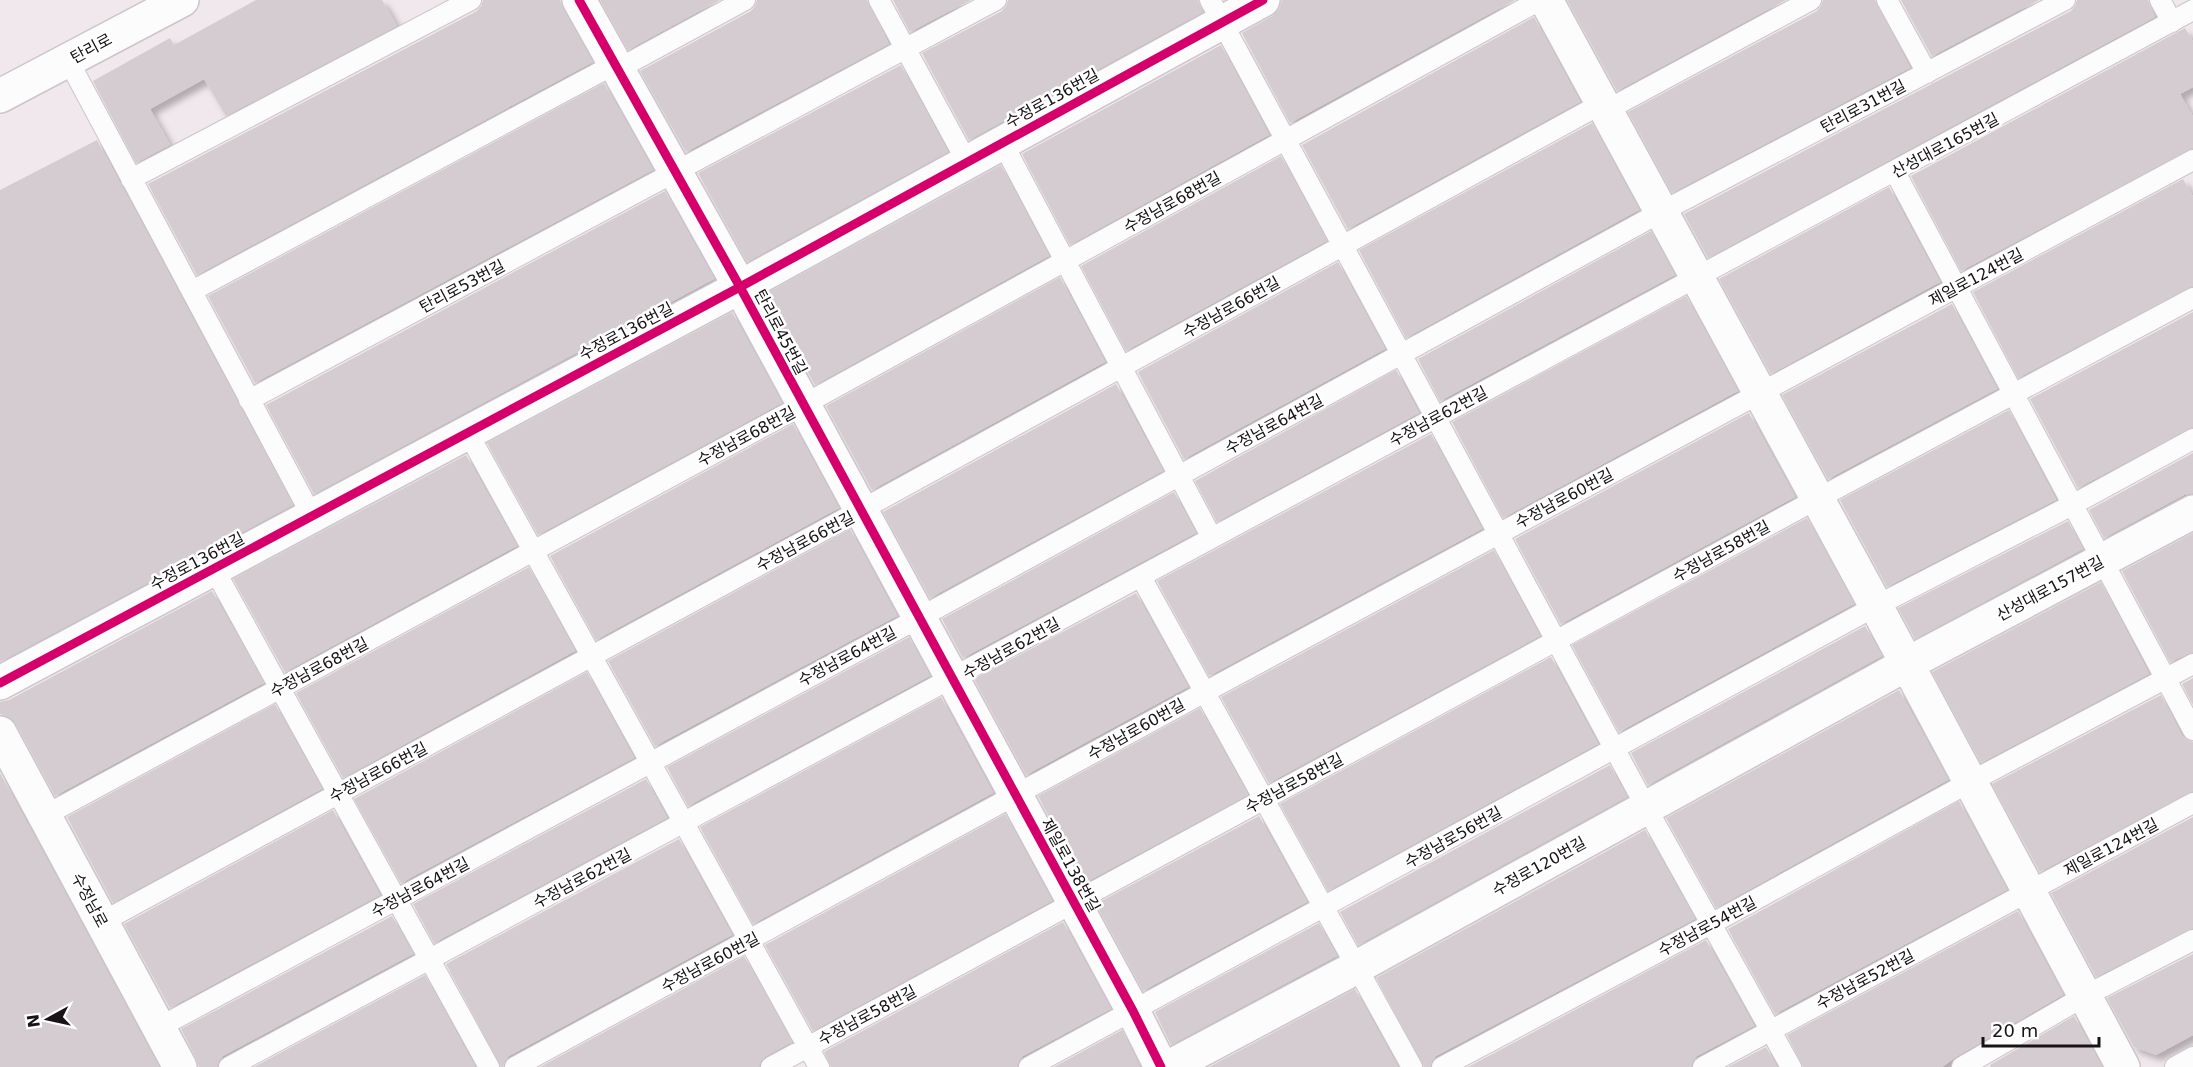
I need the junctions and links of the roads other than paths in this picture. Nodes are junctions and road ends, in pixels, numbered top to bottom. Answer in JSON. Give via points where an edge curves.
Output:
{"nodes":[{"id":1,"x":182,"y":0,"type":"edge"},
{"id":2,"x":471,"y":0,"type":"edge"},
{"id":3,"x":579,"y":0,"type":"edge"},
{"id":4,"x":745,"y":0,"type":"edge"},
{"id":5,"x":879,"y":0,"type":"edge"},
{"id":6,"x":996,"y":0,"type":"edge"},
{"id":7,"x":1263,"y":0,"type":"edge"},
{"id":8,"x":1540,"y":0,"type":"edge"},
{"id":9,"x":1546,"y":0,"type":"edge"},
{"id":10,"x":1811,"y":0,"type":"edge"},
{"id":11,"x":1887,"y":0,"type":"edge"},
{"id":12,"x":2065,"y":0,"type":"edge"},
{"id":13,"x":2160,"y":0,"type":"edge"},
{"id":14,"x":1216,"y":11,"type":"edge"},
{"id":15,"x":2186,"y":17,"type":"edge"},
{"id":16,"x":905,"y":49,"type":"junction"},
{"id":17,"x":68,"y":60,"type":"junction"},
{"id":18,"x":616,"y":66,"type":"junction"},
{"id":19,"x":1927,"y":73,"type":"junction"},
{"id":20,"x":0,"y":96,"type":"edge"},
{"id":21,"x":1603,"y":107,"type":"junction"},
{"id":22,"x":1286,"y":140,"type":"junction"},
{"id":23,"x":1002,"y":142,"type":"junction"},
{"id":24,"x":2193,"y":160,"type":"edge"},
{"id":25,"x":967,"y":162,"type":"junction"},
{"id":26,"x":675,"y":172,"type":"junction"},
{"id":27,"x":1895,"y":172,"type":"junction"},
{"id":28,"x":131,"y":179,"type":"junction"},
{"id":29,"x":1661,"y":212,"type":"junction"},
{"id":30,"x":1344,"y":246,"type":"junction"},
{"id":31,"x":1065,"y":261,"type":"junction"},
{"id":32,"x":1696,"y":277,"type":"junction"},
{"id":33,"x":1958,"y":287,"type":"junction"},
{"id":34,"x":740,"y":288,"type":"junction"},
{"id":35,"x":192,"y":291,"type":"junction"},
{"id":36,"x":2193,"y":298,"type":"edge"},
{"id":37,"x":1402,"y":355,"type":"junction"},
{"id":38,"x":1121,"y":367,"type":"junction"},
{"id":39,"x":1759,"y":393,"type":"junction"},
{"id":40,"x":2014,"y":393,"type":"junction"},
{"id":41,"x":249,"y":400,"type":"junction"},
{"id":42,"x":803,"y":405,"type":"junction"},
{"id":43,"x":1436,"y":418,"type":"junction"},
{"id":44,"x":468,"y":433,"type":"junction"},
{"id":45,"x":2193,"y":439,"type":"edge"},
{"id":46,"x":1179,"y":476,"type":"junction"},
{"id":47,"x":1817,"y":499,"type":"junction"},
{"id":48,"x":2074,"y":504,"type":"junction"},
{"id":49,"x":861,"y":510,"type":"junction"},
{"id":50,"x":2193,"y":512,"type":"edge"},
{"id":51,"x":312,"y":516,"type":"junction"},
{"id":52,"x":1498,"y":534,"type":"junction"},
{"id":53,"x":1212,"y":538,"type":"junction"},
{"id":54,"x":534,"y":551,"type":"junction"},
{"id":55,"x":2103,"y":560,"type":"junction"},
{"id":56,"x":214,"y":569,"type":"junction"},
{"id":57,"x":1141,"y":577,"type":"junction"},
{"id":58,"x":1876,"y":606,"type":"junction"},
{"id":59,"x":919,"y":618,"type":"junction"},
{"id":60,"x":1557,"y":642,"type":"junction"},
{"id":61,"x":592,"y":656,"type":"junction"},
{"id":62,"x":1907,"y":664,"type":"junction"},
{"id":63,"x":2193,"y":664,"type":"edge"},
{"id":64,"x":953,"y":679,"type":"junction"},
{"id":65,"x":2166,"y":679,"type":"junction"},
{"id":66,"x":0,"y":684,"type":"edge"},
{"id":67,"x":280,"y":688,"type":"junction"},
{"id":68,"x":1205,"y":692,"type":"junction"},
{"id":69,"x":2193,"y":730,"type":"edge"},
{"id":70,"x":0,"y":733,"type":"edge"},
{"id":71,"x":1615,"y":748,"type":"junction"},
{"id":72,"x":651,"y":762,"type":"junction"},
{"id":73,"x":1970,"y":782,"type":"junction"},
{"id":74,"x":338,"y":794,"type":"junction"},
{"id":75,"x":1016,"y":796,"type":"junction"},
{"id":76,"x":1263,"y":799,"type":"junction"},
{"id":77,"x":2193,"y":803,"type":"edge"},
{"id":78,"x":1646,"y":807,"type":"junction"},
{"id":79,"x":45,"y":816,"type":"junction"},
{"id":80,"x":685,"y":823,"type":"junction"},
{"id":81,"x":2028,"y":891,"type":"junction"},
{"id":82,"x":396,"y":899,"type":"junction"},
{"id":83,"x":1074,"y":902,"type":"junction"},
{"id":84,"x":1324,"y":907,"type":"junction"},
{"id":85,"x":102,"y":922,"type":"junction"},
{"id":86,"x":1711,"y":924,"type":"junction"},
{"id":87,"x":749,"y":940,"type":"junction"},
{"id":88,"x":2193,"y":940,"type":"edge"},
{"id":89,"x":429,"y":960,"type":"junction"},
{"id":90,"x":1357,"y":967,"type":"junction"},
{"id":91,"x":2085,"y":996,"type":"junction"},
{"id":92,"x":1133,"y":1011,"type":"junction"},
{"id":93,"x":158,"y":1028,"type":"junction"},
{"id":94,"x":1770,"y":1030,"type":"junction"},
{"id":95,"x":808,"y":1047,"type":"junction"},
{"id":96,"x":2193,"y":1057,"type":"edge"},
{"id":97,"x":180,"y":1067,"type":"edge"},
{"id":98,"x":229,"y":1067,"type":"edge"},
{"id":99,"x":489,"y":1067,"type":"edge"},
{"id":100,"x":514,"y":1067,"type":"edge"},
{"id":101,"x":771,"y":1067,"type":"edge"},
{"id":102,"x":819,"y":1067,"type":"edge"},
{"id":103,"x":1029,"y":1067,"type":"edge"},
{"id":104,"x":1161,"y":1067,"type":"edge"},
{"id":105,"x":1170,"y":1067,"type":"edge"},
{"id":106,"x":1412,"y":1067,"type":"edge"},
{"id":107,"x":1442,"y":1067,"type":"edge"},
{"id":108,"x":1702,"y":1067,"type":"edge"},
{"id":109,"x":1791,"y":1067,"type":"edge"},
{"id":110,"x":1962,"y":1067,"type":"edge"},
{"id":111,"x":2123,"y":1067,"type":"edge"},
{"id":112,"x":2175,"y":1067,"type":"edge"}],
"edges":[{"from":1,"to":17,"type":"street","name":"탄리로"},
{"from":2,"to":28,"type":"lane"},
{"from":3,"to":18,"type":"street","name":"탄리로45번길"},
{"from":4,"to":18,"type":"lane"},
{"from":5,"to":16,"type":"lane"},
{"from":6,"to":16,"type":"lane"},
{"from":7,"to":14,"type":"street","name":"수정로136번길"},
{"from":8,"to":22,"type":"lane","name":"수정남로68번길"},
{"from":9,"to":21,"type":"street"},
{"from":10,"to":21,"type":"lane"},
{"from":11,"to":19,"type":"lane"},
{"from":12,"to":19,"type":"lane","name":"탄리로31번길"},
{"from":13,"to":15,"type":"lane"},
{"from":14,"to":22,"type":"lane"},
{"from":14,"to":23,"type":"street","name":"수정로136번길"},
{"from":15,"to":27,"type":"lane","name":"산성대로165번길"},
{"from":16,"to":25,"type":"lane"},
{"from":16,"to":26,"type":"lane"},
{"from":17,"to":20,"type":"street","name":"탄리로"},
{"from":17,"to":28,"type":"lane"},
{"from":18,"to":26,"type":"street","name":"탄리로45번길"},
{"from":18,"to":35,"type":"lane"},
{"from":19,"to":29,"type":"lane","name":"탄리로31번길"},
{"from":21,"to":29,"type":"street"},
{"from":21,"to":30,"type":"lane","name":"수정남로66번길"},
{"from":22,"to":30,"type":"lane"},
{"from":22,"to":31,"type":"lane","name":"수정남로68번길"},
{"from":23,"to":25,"type":"street","name":"수정로136번길"},
{"from":23,"to":31,"type":"lane"},
{"from":24,"to":33,"type":"lane","name":"제일로124번길"},
{"from":25,"to":34,"type":"street","name":"수정로136번길"},
{"from":26,"to":34,"type":"street","name":"탄리로45번길"},
{"from":26,"to":41,"type":"lane","name":"탄리로53번길"},
{"from":27,"to":32,"type":"lane","name":"산성대로165번길"},
{"from":27,"to":33,"type":"lane"},
{"from":28,"to":35,"type":"lane"},
{"from":29,"to":32,"type":"street"},
{"from":29,"to":37,"type":"lane","name":"수정남로64번길"},
{"from":30,"to":37,"type":"lane"},
{"from":30,"to":38,"type":"lane","name":"수정남로66번길"},
{"from":31,"to":38,"type":"lane"},
{"from":31,"to":42,"type":"lane","name":"수정남로68번길"},
{"from":32,"to":39,"type":"street"},
{"from":32,"to":43,"type":"lane","name":"수정남로62번길"},
{"from":33,"to":39,"type":"lane","name":"제일로124번길"},
{"from":33,"to":40,"type":"lane"},
{"from":34,"to":42,"type":"street","name":"탄리로45번길"},
{"from":34,"to":44,"type":"street","name":"수정로136번길"},
{"from":35,"to":41,"type":"lane"},
{"from":36,"to":40,"type":"lane"},
{"from":37,"to":43,"type":"lane"},
{"from":37,"to":46,"type":"lane","name":"수정남로64번길"},
{"from":38,"to":46,"type":"lane"},
{"from":38,"to":49,"type":"lane","name":"수정남로66번길"},
{"from":39,"to":47,"type":"street"},
{"from":39,"to":52,"type":"lane","name":"수정남로60번길"},
{"from":40,"to":47,"type":"lane"},
{"from":40,"to":48,"type":"lane"},
{"from":41,"to":51,"type":"lane"},
{"from":42,"to":49,"type":"street","name":"탄리로45번길"},
{"from":42,"to":54,"type":"lane","name":"수정남로68번길"},
{"from":43,"to":52,"type":"lane"},
{"from":43,"to":53,"type":"lane","name":"수정남로62번길"},
{"from":44,"to":51,"type":"street","name":"수정로136번길"},
{"from":44,"to":54,"type":"lane"},
{"from":45,"to":48,"type":"lane"},
{"from":46,"to":53,"type":"lane"},
{"from":46,"to":59,"type":"lane","name":"수정남로64번길"},
{"from":47,"to":58,"type":"street"},
{"from":47,"to":60,"type":"lane","name":"수정남로58번길"},
{"from":48,"to":55,"type":"lane"},
{"from":48,"to":58,"type":"lane"},
{"from":49,"to":59,"type":"street","name":"탄리로45번길"},
{"from":49,"to":61,"type":"lane","name":"수정남로66번길"},
{"from":50,"to":55,"type":"street","name":"산성대로157번길"},
{"from":51,"to":56,"type":"street","name":"수정로136번길"},
{"from":52,"to":60,"type":"lane"},
{"from":52,"to":68,"type":"lane","name":"수정남로60번길"},
{"from":53,"to":57,"type":"lane","name":"수정남로62번길"},
{"from":54,"to":61,"type":"lane"},
{"from":54,"to":67,"type":"lane","name":"수정남로68번길"},
{"from":55,"to":62,"type":"street","name":"산성대로157번길"},
{"from":55,"to":65,"type":"lane"},
{"from":56,"to":66,"type":"street","name":"수정로136번길"},
{"from":56,"to":67,"type":"lane"},
{"from":57,"to":64,"type":"lane","name":"수정남로62번길"},
{"from":57,"to":68,"type":"lane"},
{"from":58,"to":62,"type":"street"},
{"from":58,"to":71,"type":"lane","name":"수정남로56번길"},
{"from":59,"to":64,"type":"street","name":"탄리로45번길"},
{"from":59,"to":72,"type":"lane","name":"수정남로64번길"},
{"from":60,"to":71,"type":"lane"},
{"from":60,"to":76,"type":"lane","name":"수정남로58번길"},
{"from":61,"to":72,"type":"lane"},
{"from":61,"to":74,"type":"lane","name":"수정남로66번길"},
{"from":62,"to":73,"type":"street"},
{"from":62,"to":78,"type":"street","name":"수정로120번길"},
{"from":63,"to":65,"type":"lane"},
{"from":64,"to":75,"type":"street","name":"제일로138번길"},
{"from":64,"to":80,"type":"lane","name":"수정남로62번길"},
{"from":65,"to":69,"type":"lane"},
{"from":65,"to":73,"type":"lane"},
{"from":67,"to":74,"type":"lane"},
{"from":67,"to":79,"type":"lane","name":"수정남로68번길"},
{"from":68,"to":75,"type":"lane","name":"수정남로60번길"},
{"from":68,"to":76,"type":"lane"},
{"from":70,"to":79,"type":"street","name":"수정남로"},
{"from":71,"to":78,"type":"lane"},
{"from":71,"to":84,"type":"lane","name":"수정남로56번길"},
{"from":72,"to":80,"type":"lane"},
{"from":72,"to":82,"type":"lane","name":"수정남로64번길"},
{"from":73,"to":81,"type":"street"},
{"from":73,"to":86,"type":"lane","name":"수정남로54번길"},
{"from":74,"to":82,"type":"lane"},
{"from":74,"to":85,"type":"lane","name":"수정남로66번길"},
{"from":75,"to":83,"type":"street","name":"제일로138번길"},
{"from":75,"to":87,"type":"lane","name":"수정남로60번길"},
{"from":76,"to":83,"type":"lane","name":"수정남로58번길"},
{"from":76,"to":84,"type":"lane"},
{"from":77,"to":81,"type":"lane","name":"제일로124번길"},
{"from":78,"to":86,"type":"lane"},
{"from":78,"to":90,"type":"street","name":"수정로120번길"},
{"from":79,"to":85,"type":"street","name":"수정남로"},
{"from":80,"to":87,"type":"lane"},
{"from":80,"to":89,"type":"lane","name":"수정남로62번길"},
{"from":81,"to":91,"type":"street"},
{"from":81,"to":94,"type":"lane","name":"수정남로52번길"},
{"from":82,"to":89,"type":"lane"},
{"from":82,"to":93,"type":"lane","name":"수정남로64번길"},
{"from":83,"to":92,"type":"street","name":"제일로138번길"},
{"from":83,"to":95,"type":"lane","name":"수정남로58번길"},
{"from":84,"to":90,"type":"lane"},
{"from":84,"to":92,"type":"lane","name":"수정남로56번길"},
{"from":85,"to":93,"type":"street","name":"수정남로"},
{"from":86,"to":94,"type":"lane"},
{"from":86,"to":107,"type":"lane","name":"수정남로54번길"},
{"from":87,"to":95,"type":"lane"},
{"from":87,"to":100,"type":"lane","name":"수정남로60번길"},
{"from":88,"to":91,"type":"lane"},
{"from":89,"to":98,"type":"lane","name":"수정남로62번길"},
{"from":89,"to":99,"type":"lane"},
{"from":90,"to":105,"type":"street","name":"수정로120번길"},
{"from":90,"to":106,"type":"lane"},
{"from":91,"to":110,"type":"lane"},
{"from":91,"to":111,"type":"street"},
{"from":92,"to":103,"type":"lane","name":"수정남로56번길"},
{"from":92,"to":104,"type":"street","name":"제일로138번길"},
{"from":93,"to":97,"type":"street","name":"수정남로"},
{"from":94,"to":108,"type":"lane","name":"수정남로52번길"},
{"from":94,"to":109,"type":"lane"},
{"from":95,"to":101,"type":"lane","name":"수정남로58번길"},
{"from":95,"to":102,"type":"lane"},
{"from":96,"to":112,"type":"lane"}]}
